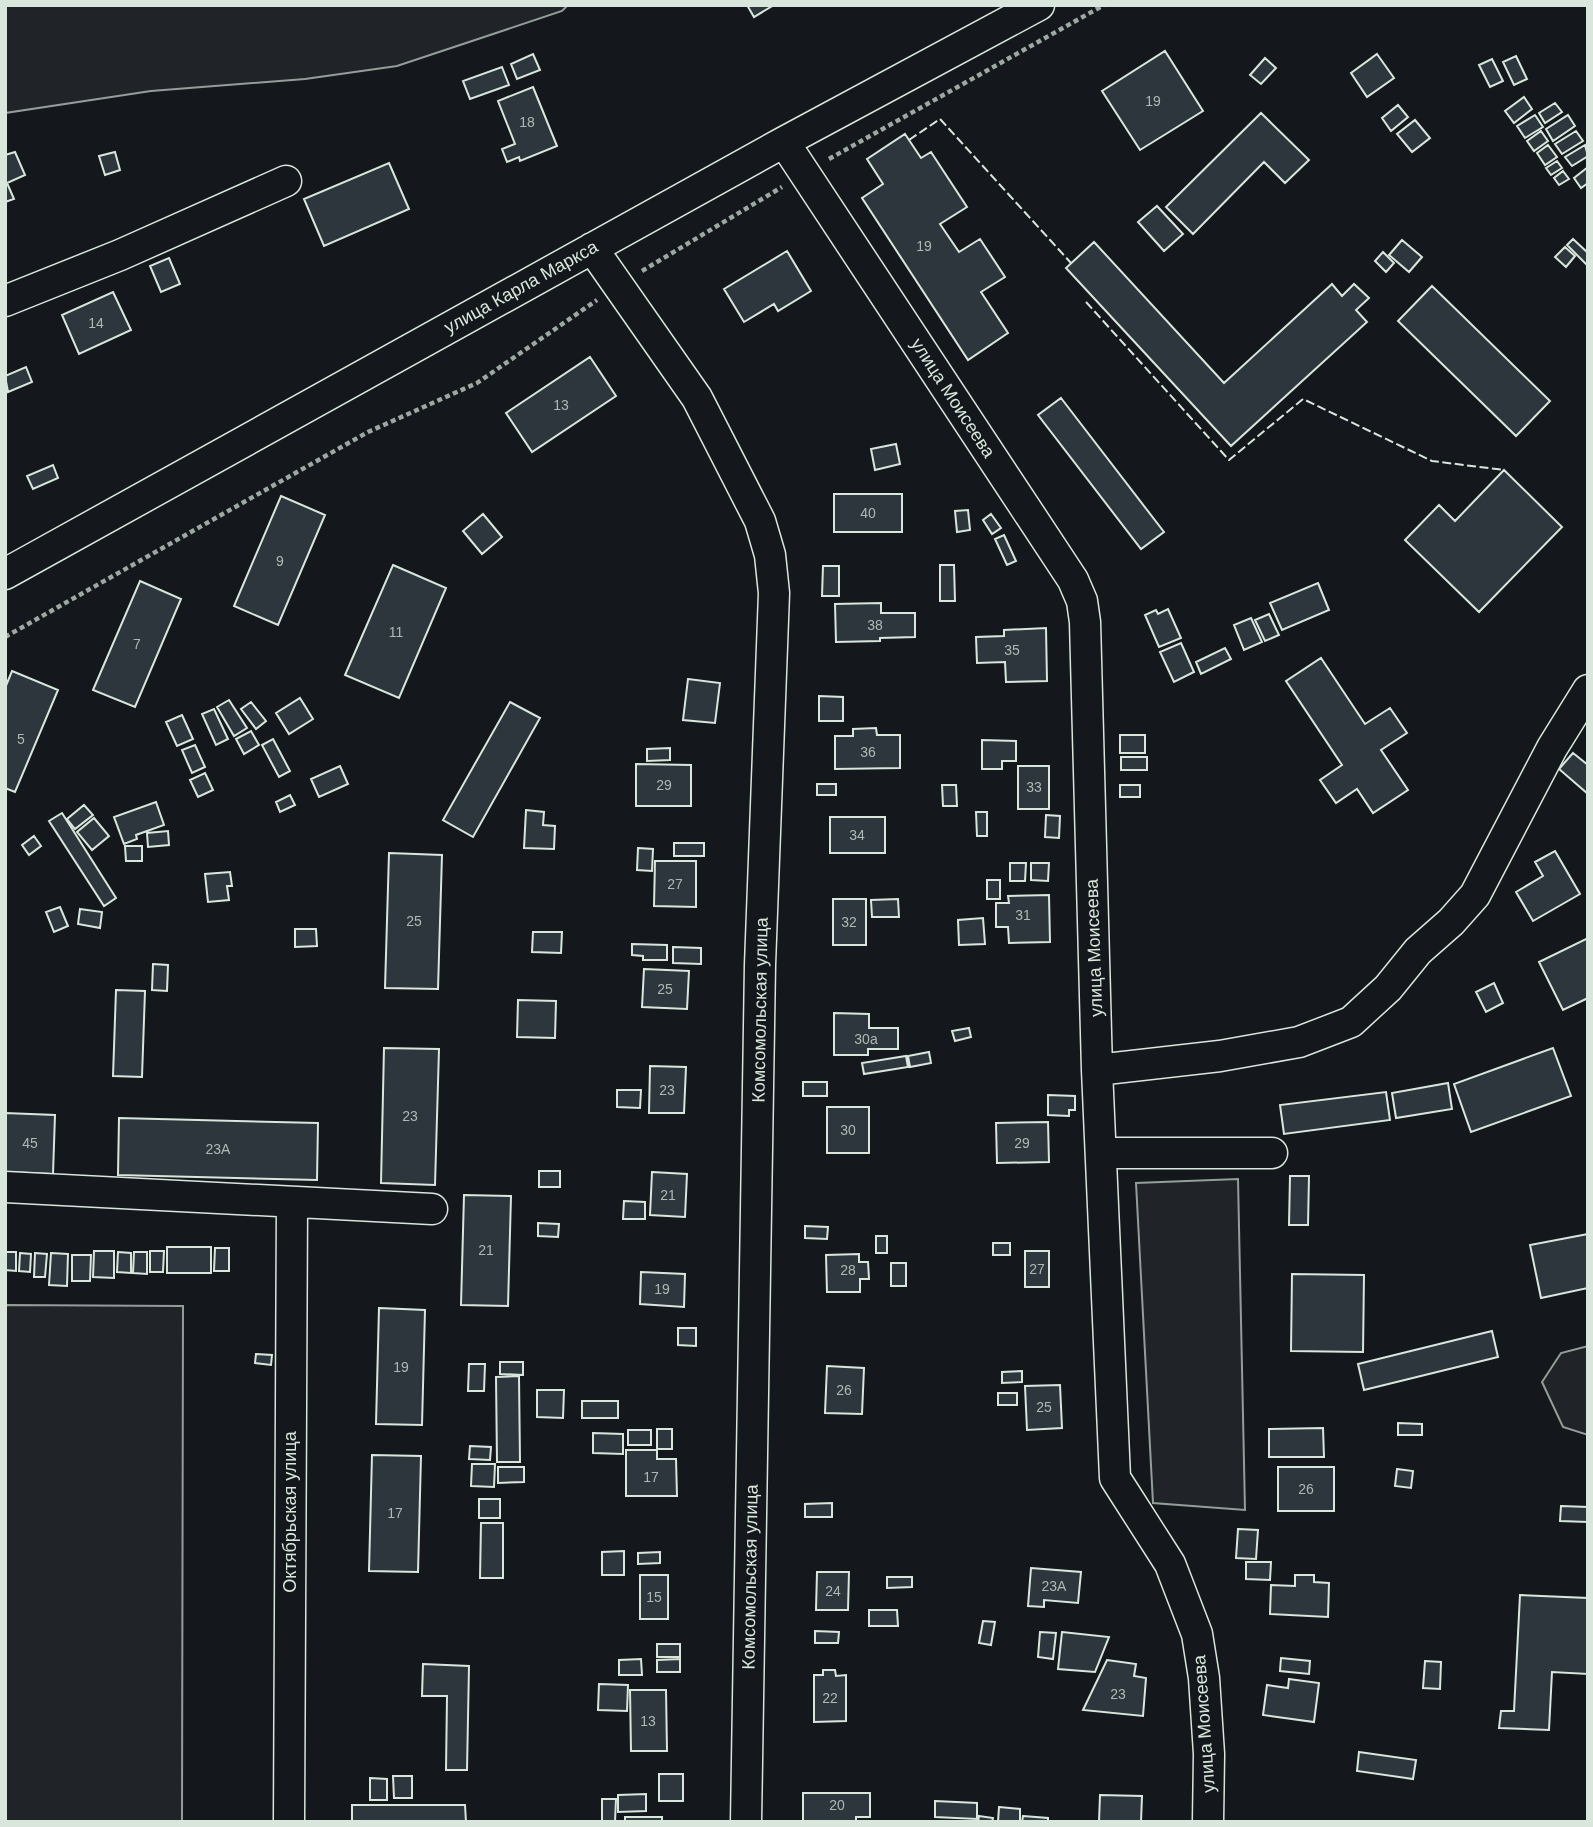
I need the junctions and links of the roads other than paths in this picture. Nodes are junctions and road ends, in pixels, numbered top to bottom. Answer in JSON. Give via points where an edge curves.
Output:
{"nodes":[{"id":1,"x":1039,"y":5,"type":"edge"},
{"id":2,"x":784,"y":142,"type":"junction"},
{"id":3,"x":286,"y":181,"type":"dead end"},
{"id":4,"x":592,"y":248,"type":"junction"},
{"id":5,"x":5,"y":301,"type":"edge"},
{"id":6,"x":5,"y":573,"type":"edge"},
{"id":7,"x":1588,"y":690,"type":"edge"},
{"id":8,"x":1097,"y":1069,"type":"junction"},
{"id":9,"x":1102,"y":1153,"type":"junction"},
{"id":10,"x":1272,"y":1153,"type":"dead end"},
{"id":11,"x":5,"y":1187,"type":"edge"},
{"id":12,"x":292,"y":1202,"type":"junction"},
{"id":13,"x":432,"y":1209,"type":"dead end"},
{"id":14,"x":289,"y":1822,"type":"edge"},
{"id":15,"x":746,"y":1822,"type":"edge"},
{"id":16,"x":1208,"y":1822,"type":"edge"}],
"edges":[{"from":1,"to":2,"type":"street","name":"улица Карла Маркса"},
{"from":2,"to":4,"type":"street","name":"улица Карла Маркса"},
{"from":2,"to":8,"type":"street","name":"улица Моисеева","via":[[1073,580],[1082,601]]},
{"from":3,"to":5,"type":"street","via":[[120,256]]},
{"from":4,"to":6,"type":"street","name":"улица Карла Маркса"},
{"from":4,"to":15,"type":"street","name":"Комсомольская улица","via":[[697,398],[760,521],[774,593],[760,965]]},
{"from":7,"to":8,"type":"street","via":[[1552,748],[1475,895],[1351,1022],[1299,1042]]},
{"from":8,"to":9,"type":"street","name":"улица Моисеева"},
{"from":9,"to":10,"type":"street"},
{"from":9,"to":16,"type":"street","name":"улица Моисеева","via":[[1115,1478],[1170,1564],[1197,1634],[1209,1742]]},
{"from":11,"to":12,"type":"street"},
{"from":12,"to":13,"type":"street"},
{"from":12,"to":14,"type":"street","name":"Октябрьская улица"}]}
